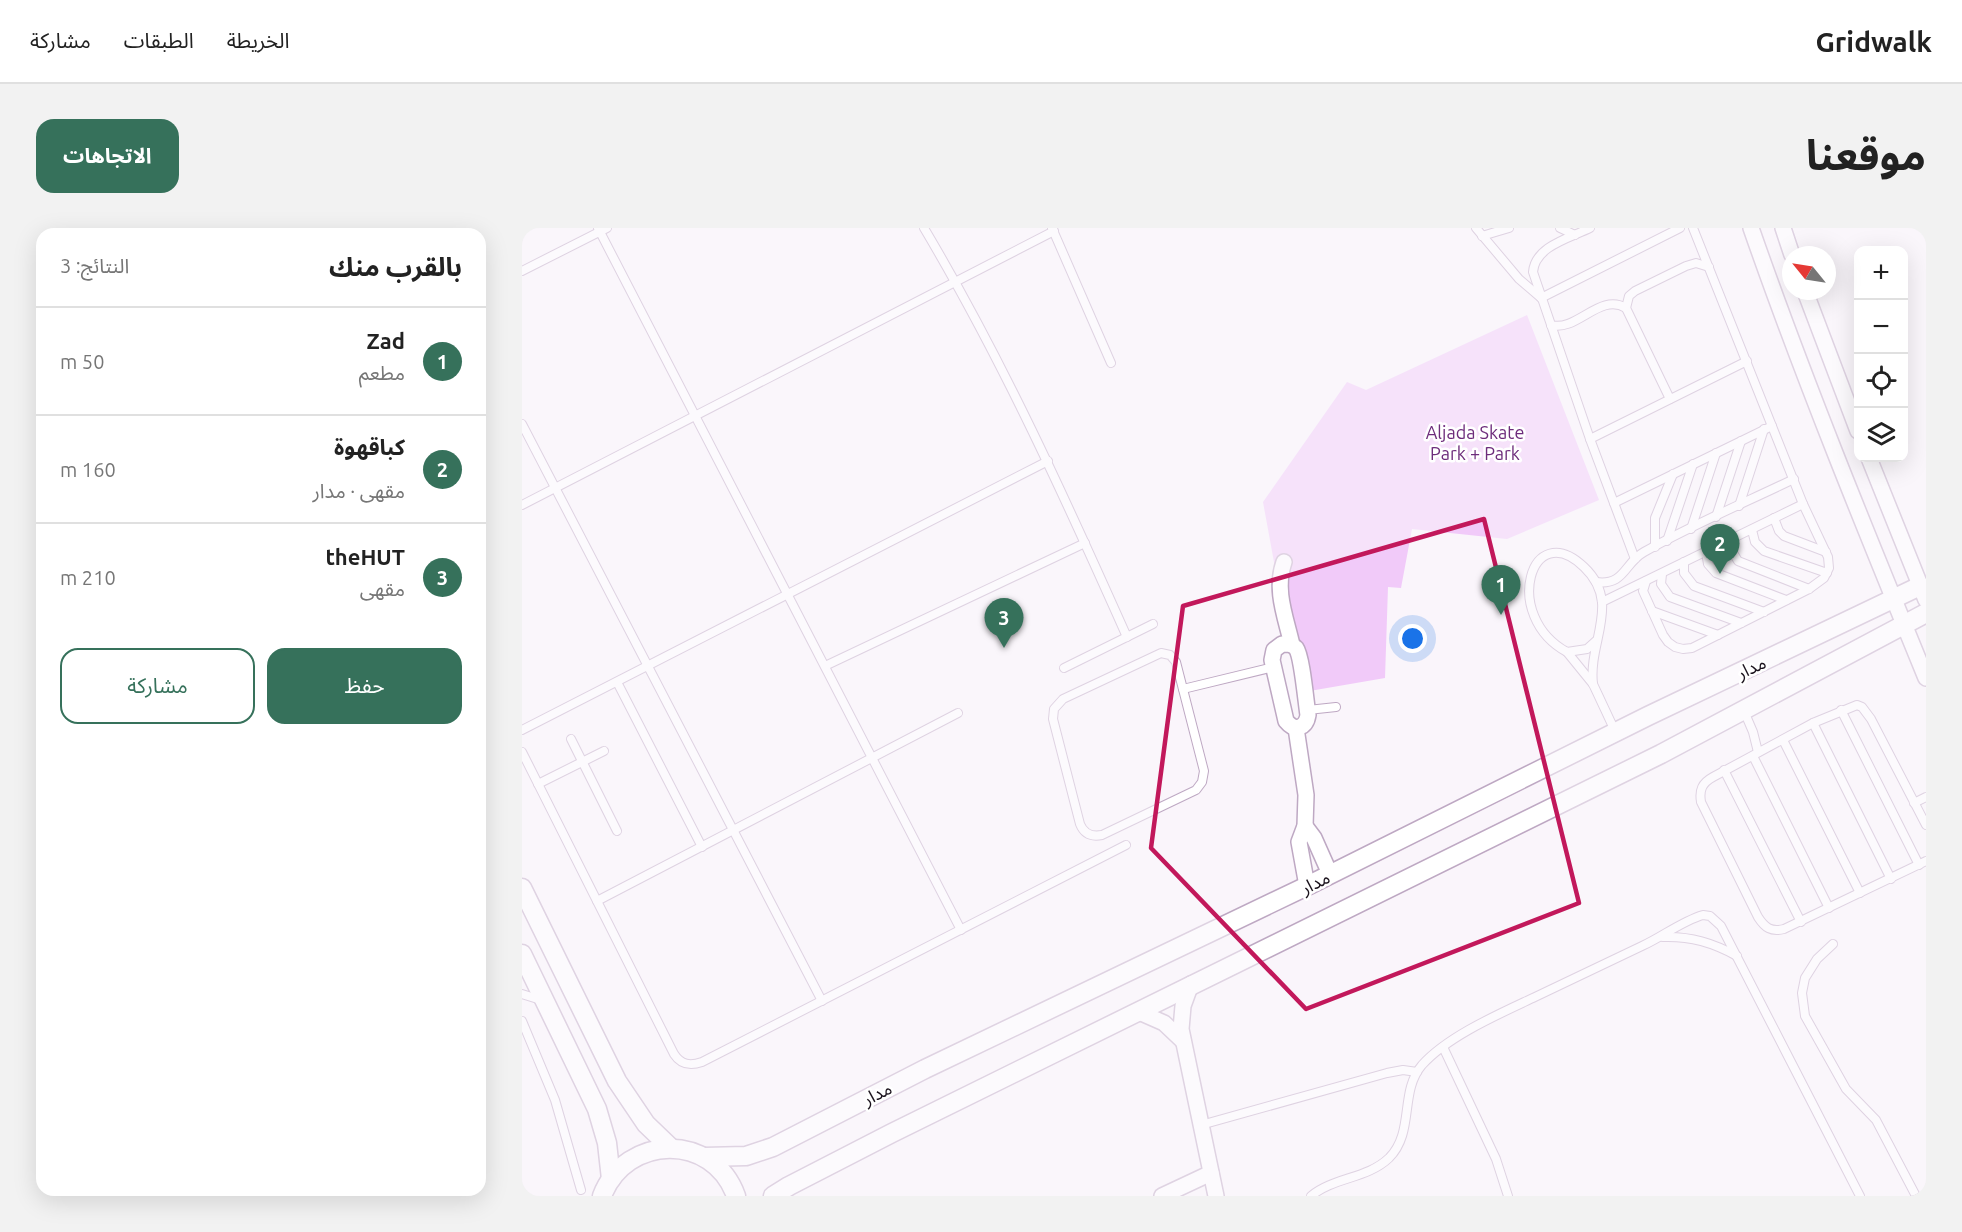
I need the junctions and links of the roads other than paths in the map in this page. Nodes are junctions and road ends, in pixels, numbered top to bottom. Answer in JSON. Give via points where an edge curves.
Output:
{"nodes":[{"id":1,"x":924,"y":228,"type":"edge"},
{"id":2,"x":1476,"y":228,"type":"edge"},
{"id":3,"x":1509,"y":228,"type":"edge"},
{"id":4,"x":1560,"y":228,"type":"edge"},
{"id":5,"x":1590,"y":228,"type":"edge"},
{"id":6,"x":1680,"y":228,"type":"edge"},
{"id":7,"x":1693,"y":228,"type":"edge"},
{"id":8,"x":1751,"y":228,"type":"edge"},
{"id":9,"x":1783,"y":228,"type":"edge"},
{"id":10,"x":602,"y":229,"type":"edge"},
{"id":11,"x":1053,"y":230,"type":"edge"},
{"id":12,"x":1575,"y":235,"type":"junction"},
{"id":13,"x":1482,"y":236,"type":"junction"},
{"id":14,"x":1789,"y":246,"type":"edge"},
{"id":15,"x":1709,"y":267,"type":"junction"},
{"id":16,"x":522,"y":271,"type":"edge"},
{"id":17,"x":956,"y":281,"type":"junction"},
{"id":18,"x":1541,"y":298,"type":"junction"},
{"id":19,"x":1808,"y":300,"type":"edge"},
{"id":20,"x":1626,"y":308,"type":"junction"},
{"id":21,"x":1551,"y":325,"type":"junction"},
{"id":22,"x":1747,"y":361,"type":"junction"},
{"id":23,"x":1111,"y":363,"type":"dead end"},
{"id":24,"x":1670,"y":399,"type":"junction"},
{"id":25,"x":696,"y":415,"type":"junction"},
{"id":26,"x":1854,"y":420,"type":"edge"},
{"id":27,"x":522,"y":424,"type":"edge"},
{"id":28,"x":1772,"y":426,"type":"junction"},
{"id":29,"x":1764,"y":429,"type":"junction"},
{"id":30,"x":1590,"y":439,"type":"junction"},
{"id":31,"x":1741,"y":441,"type":"junction"},
{"id":32,"x":1716,"y":453,"type":"junction"},
{"id":33,"x":1048,"y":461,"type":"junction"},
{"id":34,"x":1871,"y":462,"type":"edge"},
{"id":35,"x":1693,"y":464,"type":"junction"},
{"id":36,"x":1673,"y":474,"type":"junction"},
{"id":37,"x":1794,"y":479,"type":"junction"},
{"id":38,"x":555,"y":488,"type":"junction"},
{"id":39,"x":1614,"y":503,"type":"junction"},
{"id":40,"x":1803,"y":504,"type":"junction"},
{"id":41,"x":522,"y":505,"type":"edge"},
{"id":42,"x":1739,"y":506,"type":"junction"},
{"id":43,"x":1716,"y":517,"type":"junction"},
{"id":44,"x":1774,"y":519,"type":"junction"},
{"id":45,"x":1691,"y":529,"type":"junction"},
{"id":46,"x":1752,"y":530,"type":"junction"},
{"id":47,"x":1732,"y":539,"type":"junction"},
{"id":48,"x":1667,"y":541,"type":"junction"},
{"id":49,"x":1085,"y":543,"type":"junction"},
{"id":50,"x":1655,"y":547,"type":"junction"},
{"id":51,"x":1706,"y":552,"type":"junction"},
{"id":52,"x":1826,"y":552,"type":"junction"},
{"id":53,"x":1635,"y":559,"type":"junction"},
{"id":54,"x":1284,"y":562,"type":"dead end"},
{"id":55,"x":1684,"y":562,"type":"junction"},
{"id":56,"x":1662,"y":573,"type":"junction"},
{"id":57,"x":1827,"y":573,"type":"junction"},
{"id":58,"x":1646,"y":581,"type":"junction"},
{"id":59,"x":1596,"y":582,"type":"junction"},
{"id":60,"x":1809,"y":589,"type":"junction"},
{"id":61,"x":1923,"y":593,"type":"edge"},
{"id":62,"x":788,"y":594,"type":"junction"},
{"id":63,"x":1894,"y":599,"type":"junction"},
{"id":64,"x":1786,"y":600,"type":"junction"},
{"id":65,"x":1602,"y":602,"type":"junction"},
{"id":66,"x":1652,"y":611,"type":"junction"},
{"id":67,"x":1764,"y":612,"type":"junction"},
{"id":68,"x":1926,"y":613,"type":"edge"},
{"id":69,"x":1742,"y":623,"type":"junction"},
{"id":70,"x":1904,"y":623,"type":"junction"},
{"id":71,"x":1153,"y":624,"type":"dead end"},
{"id":72,"x":1719,"y":634,"type":"junction"},
{"id":73,"x":1127,"y":637,"type":"junction"},
{"id":74,"x":1597,"y":640,"type":"junction"},
{"id":75,"x":1292,"y":645,"type":"junction"},
{"id":76,"x":1567,"y":652,"type":"junction"},
{"id":77,"x":648,"y":666,"type":"junction"},
{"id":78,"x":825,"y":666,"type":"junction"},
{"id":79,"x":1274,"y":667,"type":"junction"},
{"id":80,"x":1064,"y":668,"type":"dead end"},
{"id":81,"x":1926,"y":678,"type":"edge"},
{"id":82,"x":617,"y":682,"type":"junction"},
{"id":83,"x":1593,"y":684,"type":"junction"},
{"id":84,"x":1183,"y":689,"type":"junction"},
{"id":85,"x":1336,"y":707,"type":"dead end"},
{"id":86,"x":1744,"y":709,"type":"junction"},
{"id":87,"x":1308,"y":710,"type":"junction"},
{"id":88,"x":1841,"y":710,"type":"junction"},
{"id":89,"x":958,"y":712,"type":"dead end"},
{"id":90,"x":1813,"y":723,"type":"junction"},
{"id":91,"x":1296,"y":728,"type":"junction"},
{"id":92,"x":522,"y":730,"type":"edge"},
{"id":93,"x":1616,"y":733,"type":"junction"},
{"id":94,"x":571,"y":739,"type":"dead end"},
{"id":95,"x":1783,"y":740,"type":"junction"},
{"id":96,"x":604,"y":751,"type":"dead end"},
{"id":97,"x":522,"y":752,"type":"edge"},
{"id":98,"x":1756,"y":754,"type":"junction"},
{"id":99,"x":872,"y":757,"type":"junction"},
{"id":100,"x":582,"y":762,"type":"junction"},
{"id":101,"x":1724,"y":770,"type":"junction"},
{"id":102,"x":538,"y":784,"type":"junction"},
{"id":103,"x":1926,"y":797,"type":"edge"},
{"id":104,"x":1914,"y":803,"type":"junction"},
{"id":105,"x":1926,"y":825,"type":"edge"},
{"id":106,"x":1305,"y":826,"type":"junction"},
{"id":107,"x":733,"y":830,"type":"junction"},
{"id":108,"x":617,"y":831,"type":"dead end"},
{"id":109,"x":1126,"y":846,"type":"dead end"},
{"id":110,"x":702,"y":847,"type":"junction"},
{"id":111,"x":1923,"y":863,"type":"edge"},
{"id":112,"x":1330,"y":874,"type":"junction"},
{"id":113,"x":1891,"y":879,"type":"junction"},
{"id":114,"x":1307,"y":886,"type":"junction"},
{"id":115,"x":522,"y":888,"type":"edge"},
{"id":116,"x":1860,"y":893,"type":"junction"},
{"id":117,"x":597,"y":901,"type":"junction"},
{"id":118,"x":1829,"y":908,"type":"junction"},
{"id":119,"x":1801,"y":922,"type":"junction"},
{"id":120,"x":962,"y":930,"type":"junction"},
{"id":121,"x":1662,"y":937,"type":"junction"},
{"id":122,"x":1833,"y":944,"type":"dead end"},
{"id":123,"x":522,"y":954,"type":"edge"},
{"id":124,"x":1737,"y":956,"type":"junction"},
{"id":125,"x":1191,"y":984,"type":"junction"},
{"id":126,"x":522,"y":994,"type":"edge"},
{"id":127,"x":545,"y":1001,"type":"junction"},
{"id":128,"x":822,"y":1001,"type":"junction"},
{"id":129,"x":1140,"y":1012,"type":"junction"},
{"id":130,"x":522,"y":1021,"type":"edge"},
{"id":131,"x":1183,"y":1041,"type":"junction"},
{"id":132,"x":1443,"y":1047,"type":"junction"},
{"id":133,"x":1417,"y":1072,"type":"junction"},
{"id":134,"x":1201,"y":1125,"type":"junction"},
{"id":135,"x":671,"y":1148,"type":"junction"},
{"id":136,"x":704,"y":1157,"type":"junction"},
{"id":137,"x":1211,"y":1173,"type":"junction"},
{"id":138,"x":611,"y":1179,"type":"junction"},
{"id":139,"x":581,"y":1190,"type":"dead end"},
{"id":140,"x":602,"y":1196,"type":"edge"},
{"id":141,"x":736,"y":1196,"type":"edge"},
{"id":142,"x":773,"y":1196,"type":"edge"},
{"id":143,"x":1161,"y":1196,"type":"edge"},
{"id":144,"x":1216,"y":1196,"type":"edge"},
{"id":145,"x":1311,"y":1196,"type":"edge"},
{"id":146,"x":1508,"y":1196,"type":"edge"},
{"id":147,"x":1860,"y":1196,"type":"edge"},
{"id":148,"x":1916,"y":1196,"type":"edge"}],
"edges":[{"from":1,"to":17,"type":"lane"},
{"from":2,"to":13,"type":"lane"},
{"from":3,"to":13,"type":"lane"},
{"from":4,"to":12,"type":"lane"},
{"from":5,"to":12,"type":"lane"},
{"from":6,"to":18,"type":"lane"},
{"from":7,"to":15,"type":"lane"},
{"from":8,"to":63,"type":"street","via":[[1789,338]]},
{"from":9,"to":14,"type":"street"},
{"from":10,"to":16,"type":"lane"},
{"from":10,"to":25,"type":"lane"},
{"from":11,"to":17,"type":"lane"},
{"from":11,"to":23,"type":"lane"},
{"from":12,"to":18,"type":"lane","via":[[1536,259],[1533,272]]},
{"from":13,"to":18,"type":"lane"},
{"from":15,"to":20,"type":"lane","via":[[1691,264],[1635,291]]},
{"from":15,"to":22,"type":"lane"},
{"from":17,"to":25,"type":"lane"},
{"from":17,"to":33,"type":"lane"},
{"from":18,"to":21,"type":"lane"},
{"from":19,"to":26,"type":"street"},
{"from":20,"to":21,"type":"lane","via":[[1608,304],[1566,325]]},
{"from":20,"to":24,"type":"lane"},
{"from":21,"to":30,"type":"lane"},
{"from":22,"to":24,"type":"lane"},
{"from":22,"to":28,"type":"lane"},
{"from":24,"to":30,"type":"lane"},
{"from":25,"to":38,"type":"lane"},
{"from":25,"to":62,"type":"lane"},
{"from":27,"to":38,"type":"lane"},
{"from":28,"to":29,"type":"lane"},
{"from":28,"to":37,"type":"lane"},
{"from":29,"to":31,"type":"lane"},
{"from":29,"to":42,"type":"lane"},
{"from":30,"to":39,"type":"lane"},
{"from":31,"to":32,"type":"lane"},
{"from":31,"to":43,"type":"lane"},
{"from":32,"to":35,"type":"lane"},
{"from":32,"to":45,"type":"lane"},
{"from":33,"to":49,"type":"lane"},
{"from":33,"to":62,"type":"lane"},
{"from":34,"to":61,"type":"street"},
{"from":35,"to":36,"type":"lane"},
{"from":35,"to":48,"type":"lane"},
{"from":36,"to":39,"type":"lane"},
{"from":36,"to":50,"type":"lane","via":[[1655,518]]},
{"from":37,"to":40,"type":"lane"},
{"from":37,"to":42,"type":"lane"},
{"from":38,"to":41,"type":"lane"},
{"from":38,"to":77,"type":"lane"},
{"from":39,"to":53,"type":"lane"},
{"from":40,"to":44,"type":"lane"},
{"from":40,"to":52,"type":"lane"},
{"from":42,"to":43,"type":"lane"},
{"from":43,"to":45,"type":"lane"},
{"from":44,"to":46,"type":"lane"},
{"from":44,"to":52,"type":"lane","via":[[1784,536]]},
{"from":45,"to":48,"type":"lane"},
{"from":46,"to":47,"type":"lane"},
{"from":46,"to":57,"type":"lane","via":[[1755,542],[1764,551]]},
{"from":47,"to":51,"type":"lane"},
{"from":47,"to":60,"type":"lane","via":[[1732,551],[1738,561]]},
{"from":48,"to":50,"type":"lane"},
{"from":49,"to":73,"type":"lane"},
{"from":49,"to":78,"type":"lane"},
{"from":50,"to":53,"type":"lane"},
{"from":51,"to":55,"type":"lane"},
{"from":51,"to":64,"type":"lane","via":[[1708,564],[1716,573]]},
{"from":52,"to":57,"type":"lane"},
{"from":53,"to":59,"type":"lane","via":[[1617,579]]},
{"from":54,"to":75,"type":"street","via":[[1279,582]]},
{"from":55,"to":56,"type":"lane"},
{"from":55,"to":67,"type":"lane","via":[[1684,573],[1694,586]]},
{"from":56,"to":58,"type":"lane"},
{"from":56,"to":69,"type":"lane","via":[[1661,584],[1670,597]]},
{"from":57,"to":60,"type":"lane"},
{"from":58,"to":65,"type":"lane"},
{"from":58,"to":66,"type":"lane","via":[[1643,591]]},
{"from":59,"to":65,"type":"lane"},
{"from":59,"to":76,"type":"lane","via":[[1580,563],[1563,553],[1545,556],[1533,570],[1529,599],[1534,617],[1544,634]]},
{"from":60,"to":64,"type":"lane"},
{"from":61,"to":63,"type":"street","name":"مدار"},
{"from":62,"to":77,"type":"lane"},
{"from":62,"to":78,"type":"lane"},
{"from":63,"to":70,"type":"street"},
{"from":63,"to":93,"type":"street","name":"مدار"},
{"from":64,"to":67,"type":"lane"},
{"from":65,"to":74,"type":"lane","via":[[1603,618]]},
{"from":66,"to":72,"type":"lane"},
{"from":66,"to":72,"type":"lane","via":[[1663,635],[1675,647],[1692,648]]},
{"from":67,"to":69,"type":"lane"},
{"from":68,"to":70,"type":"street","name":"مدار"},
{"from":69,"to":72,"type":"lane"},
{"from":70,"to":81,"type":"street"},
{"from":70,"to":86,"type":"street","name":"مدار"},
{"from":71,"to":73,"type":"lane"},
{"from":73,"to":80,"type":"lane"},
{"from":74,"to":76,"type":"lane","via":[[1587,650]]},
{"from":74,"to":83,"type":"lane"},
{"from":75,"to":79,"type":"street","via":[[1282,644],[1274,650]]},
{"from":75,"to":87,"type":"street","via":[[1299,658]]},
{"from":76,"to":83,"type":"lane"},
{"from":77,"to":82,"type":"lane"},
{"from":77,"to":107,"type":"lane"},
{"from":78,"to":99,"type":"lane"},
{"from":79,"to":84,"type":"lane"},
{"from":79,"to":91,"type":"street","via":[[1286,722]]},
{"from":82,"to":92,"type":"lane"},
{"from":82,"to":110,"type":"lane"},
{"from":83,"to":93,"type":"lane"},
{"from":84,"to":84,"type":"lane","via":[[1173,658],[1161,653],[1056,705],[1053,718],[1080,824],[1086,833],[1102,835],[1196,790],[1203,782],[1204,771]]},
{"from":85,"to":87,"type":"lane"},
{"from":86,"to":98,"type":"lane"},
{"from":86,"to":125,"type":"street","name":"مدار","via":[[1661,754]]},
{"from":87,"to":91,"type":"street","via":[[1306,723]]},
{"from":88,"to":90,"type":"lane"},
{"from":88,"to":104,"type":"lane","via":[[1857,705],[1868,713]]},
{"from":88,"to":111,"type":"lane"},
{"from":89,"to":99,"type":"lane"},
{"from":90,"to":95,"type":"lane"},
{"from":90,"to":113,"type":"lane"},
{"from":91,"to":106,"type":"street","via":[[1306,795]]},
{"from":93,"to":112,"type":"street","name":"مدار"},
{"from":94,"to":100,"type":"lane"},
{"from":95,"to":98,"type":"lane"},
{"from":95,"to":116,"type":"lane"},
{"from":96,"to":100,"type":"lane"},
{"from":97,"to":102,"type":"lane"},
{"from":98,"to":101,"type":"lane"},
{"from":98,"to":118,"type":"lane"},
{"from":99,"to":107,"type":"lane"},
{"from":99,"to":120,"type":"lane"},
{"from":100,"to":102,"type":"lane"},
{"from":100,"to":108,"type":"lane"},
{"from":101,"to":119,"type":"lane"},
{"from":101,"to":119,"type":"lane","via":[[1706,781],[1701,802],[1758,917],[1768,929],[1776,931]]},
{"from":102,"to":117,"type":"lane"},
{"from":103,"to":104,"type":"lane"},
{"from":104,"to":105,"type":"lane"},
{"from":106,"to":112,"type":"street"},
{"from":106,"to":114,"type":"street","via":[[1299,842]]},
{"from":107,"to":110,"type":"lane"},
{"from":107,"to":128,"type":"lane"},
{"from":109,"to":120,"type":"lane"},
{"from":110,"to":117,"type":"lane"},
{"from":111,"to":113,"type":"lane"},
{"from":112,"to":114,"type":"street","name":"مدار"},
{"from":113,"to":116,"type":"lane"},
{"from":114,"to":136,"type":"street","name":"مدار","via":[[915,1074],[773,1147],[746,1156]]},
{"from":115,"to":135,"type":"street","via":[[617,1081],[635,1110]]},
{"from":116,"to":118,"type":"lane"},
{"from":117,"to":128,"type":"lane","via":[[682,1063],[702,1062]]},
{"from":118,"to":119,"type":"lane"},
{"from":120,"to":128,"type":"lane"},
{"from":121,"to":124,"type":"lane","via":[[1693,938]]},
{"from":121,"to":124,"type":"lane","via":[[1696,917],[1710,916],[1721,926]]},
{"from":121,"to":132,"type":"lane","via":[[1488,1019]]},
{"from":122,"to":148,"type":"lane","via":[[1805,978],[1805,1016],[1846,1089],[1876,1120]]},
{"from":123,"to":127,"type":"street"},
{"from":124,"to":147,"type":"lane"},
{"from":125,"to":129,"type":"street","name":"مدار"},
{"from":125,"to":131,"type":"street","via":[[1181,1018]]},
{"from":126,"to":127,"type":"lane"},
{"from":127,"to":138,"type":"street","via":[[597,1109],[607,1143]]},
{"from":129,"to":131,"type":"street","via":[[1164,1023]]},
{"from":129,"to":142,"type":"street","name":"مدار","via":[[891,1133]]},
{"from":130,"to":139,"type":"lane","via":[[555,1100]]},
{"from":131,"to":134,"type":"street"},
{"from":132,"to":133,"type":"lane"},
{"from":132,"to":146,"type":"lane","via":[[1491,1149]]},
{"from":133,"to":134,"type":"lane","via":[[1387,1073]]},
{"from":133,"to":145,"type":"lane","via":[[1403,1135],[1391,1156],[1370,1171]]},
{"from":134,"to":137,"type":"street"},
{"from":135,"to":136,"type":"street"},
{"from":135,"to":138,"type":"street","via":[[637,1156]]},
{"from":136,"to":141,"type":"street","via":[[722,1171]]},
{"from":137,"to":143,"type":"street"},
{"from":137,"to":144,"type":"street"},
{"from":138,"to":140,"type":"street"}]}
